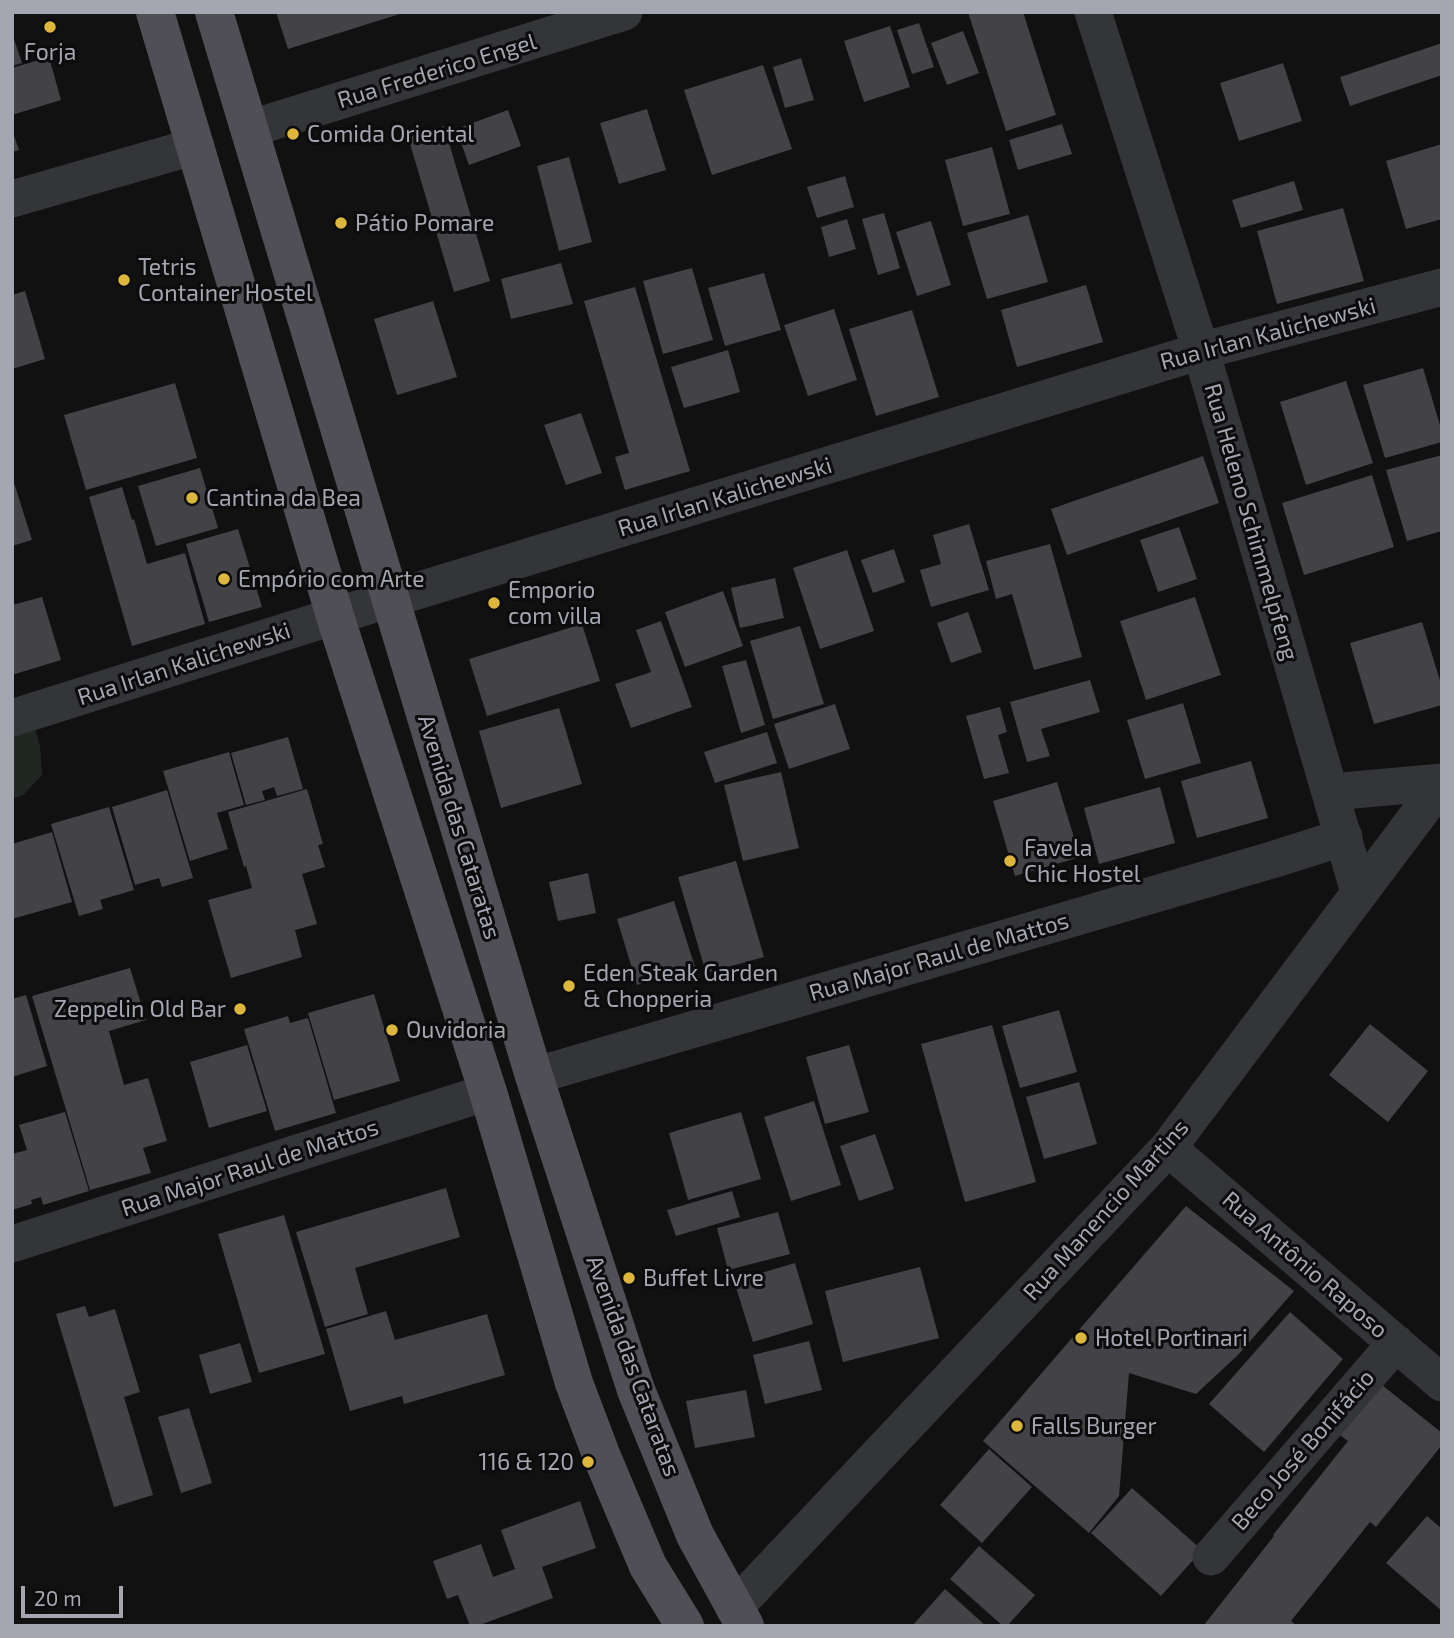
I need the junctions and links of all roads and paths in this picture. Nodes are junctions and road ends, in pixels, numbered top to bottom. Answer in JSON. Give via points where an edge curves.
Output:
{"nodes":[{"id":1,"x":155,"y":12,"type":"edge"},
{"id":2,"x":215,"y":12,"type":"edge"},
{"id":3,"x":624,"y":12,"type":"edge"},
{"id":4,"x":1093,"y":12,"type":"edge"},
{"id":5,"x":249,"y":129,"type":"junction"},
{"id":6,"x":196,"y":146,"type":"junction"},
{"id":7,"x":12,"y":199,"type":"edge"},
{"id":8,"x":1442,"y":287,"type":"edge"},
{"id":9,"x":1201,"y":351,"type":"junction"},
{"id":10,"x":390,"y":600,"type":"junction"},
{"id":11,"x":335,"y":616,"type":"junction"},
{"id":12,"x":12,"y":718,"type":"edge"},
{"id":13,"x":1442,"y":783,"type":"edge"},
{"id":14,"x":1331,"y":792,"type":"junction"},
{"id":15,"x":1344,"y":837,"type":"junction"},
{"id":16,"x":1359,"y":892,"type":"junction"},
{"id":17,"x":534,"y":1076,"type":"junction"},
{"id":18,"x":488,"y":1092,"type":"junction"},
{"id":19,"x":1168,"y":1148,"type":"junction"},
{"id":20,"x":12,"y":1244,"type":"edge"},
{"id":21,"x":1396,"y":1343,"type":"junction"},
{"id":22,"x":1442,"y":1382,"type":"edge"},
{"id":23,"x":1211,"y":1557,"type":"dead end"},
{"id":24,"x":740,"y":1617,"type":"edge"},
{"id":25,"x":685,"y":1626,"type":"edge"}],
"edges":[{"from":1,"to":6,"type":"main road"},
{"from":2,"to":5,"type":"main road","name":"Avenida das Cataratas"},
{"from":3,"to":5,"type":"street","name":"Rua Frederico Engel"},
{"from":4,"to":9,"type":"street","name":"Rua Heleno Schimmelpfeng"},
{"from":5,"to":10,"type":"main road","name":"Avenida das Cataratas"},
{"from":6,"to":7,"type":"street"},
{"from":6,"to":11,"type":"main road"},
{"from":8,"to":9,"type":"street","name":"Rua Irlan Kalichewski"},
{"from":9,"to":10,"type":"street","name":"Rua Irlan Kalichewski"},
{"from":9,"to":14,"type":"street","name":"Rua Heleno Schimmelpfeng"},
{"from":10,"to":11,"type":"street","name":"Rua Irlan Kalichewski"},
{"from":10,"to":17,"type":"main road","name":"Avenida das Cataratas"},
{"from":11,"to":12,"type":"street","name":"Rua Irlan Kalichewski"},
{"from":11,"to":18,"type":"main road"},
{"from":13,"to":14,"type":"street"},
{"from":13,"to":16,"type":"street","name":"Rua Manencio Martins"},
{"from":14,"to":15,"type":"street","name":"Rua Heleno Schimmelpfeng"},
{"from":15,"to":16,"type":"street","name":"Rua Heleno Schimmelpfeng"},
{"from":15,"to":17,"type":"street","name":"Rua Major Raul de Mattos"},
{"from":16,"to":19,"type":"street","name":"Rua Manencio Martins"},
{"from":17,"to":24,"type":"main road","name":"Avenida das Cataratas","via":[[636,1390],[695,1535]]},
{"from":18,"to":20,"type":"street","name":"Rua Major Raul de Mattos"},
{"from":18,"to":25,"type":"main road","via":[[574,1383],[648,1566]]},
{"from":19,"to":21,"type":"street","name":"Rua Antônio Raposo"},
{"from":19,"to":24,"type":"street","name":"Rua Manencio Martins"},
{"from":21,"to":22,"type":"street","name":"Rua Antônio Raposo"},
{"from":21,"to":23,"type":"street","name":"Beco José Bonifácio"}]}
